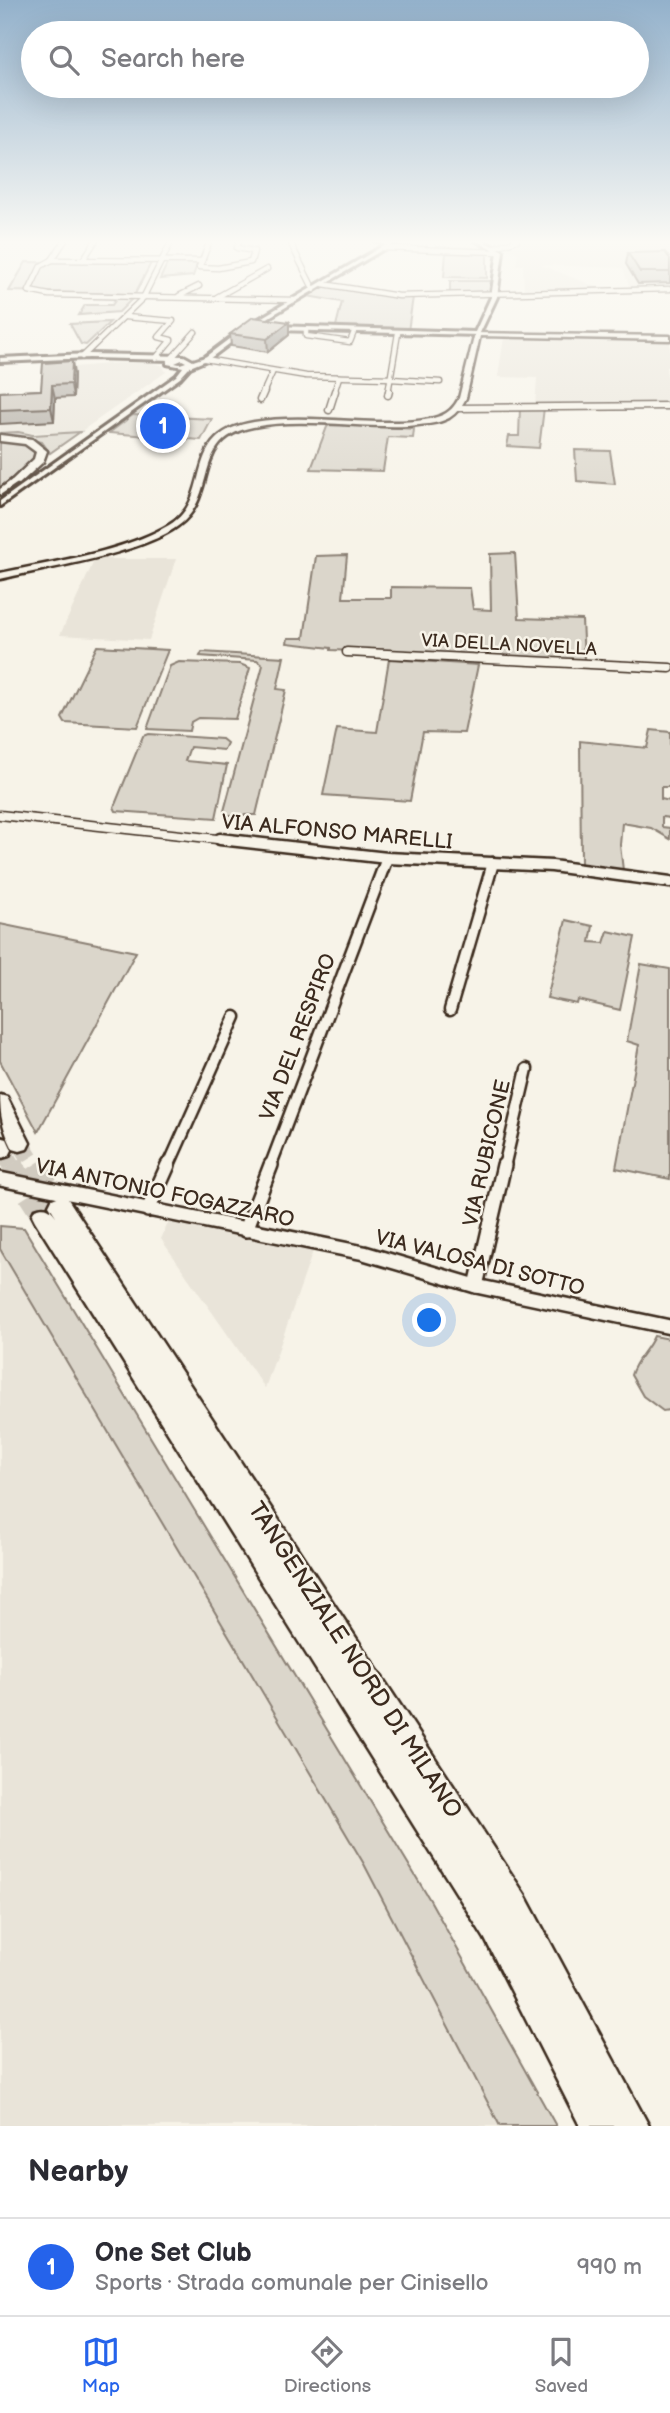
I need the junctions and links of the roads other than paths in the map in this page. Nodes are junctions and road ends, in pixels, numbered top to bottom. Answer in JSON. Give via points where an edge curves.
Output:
{"nodes":[{"id":1,"x":108,"y":339,"type":"edge"},
{"id":2,"x":168,"y":339,"type":"edge"},
{"id":3,"x":189,"y":339,"type":"edge"},
{"id":4,"x":232,"y":339,"type":"edge"},
{"id":5,"x":335,"y":339,"type":"edge"},
{"id":6,"x":397,"y":339,"type":"edge"},
{"id":7,"x":476,"y":339,"type":"edge"},
{"id":8,"x":351,"y":342,"type":"joint"},
{"id":9,"x":348,"y":349,"type":"dead end"},
{"id":10,"x":212,"y":353,"type":"junction"},
{"id":11,"x":95,"y":356,"type":"junction"},
{"id":12,"x":80,"y":358,"type":"junction"},
{"id":13,"x":113,"y":358,"type":"joint"},
{"id":14,"x":145,"y":358,"type":"junction"},
{"id":15,"x":156,"y":358,"type":"junction"},
{"id":16,"x":181,"y":358,"type":"junction"},
{"id":17,"x":205,"y":359,"type":"junction"},
{"id":18,"x":0,"y":360,"type":"edge"},
{"id":19,"x":171,"y":362,"type":"junction"},
{"id":20,"x":189,"y":365,"type":"junction"},
{"id":21,"x":273,"y":371,"type":"junction"},
{"id":22,"x":339,"y":377,"type":"junction"},
{"id":23,"x":391,"y":378,"type":"junction"},
{"id":24,"x":440,"y":382,"type":"dead end"},
{"id":25,"x":168,"y":384,"type":"joint"},
{"id":26,"x":388,"y":395,"type":"dead end"},
{"id":27,"x":260,"y":400,"type":"dead end"},
{"id":28,"x":670,"y":406,"type":"edge"},
{"id":29,"x":458,"y":408,"type":"junction"},
{"id":30,"x":329,"y":410,"type":"dead end"},
{"id":31,"x":0,"y":438,"type":"edge"},
{"id":32,"x":15,"y":482,"type":"junction"},
{"id":33,"x":0,"y":493,"type":"edge"},
{"id":34,"x":0,"y":503,"type":"edge"},
{"id":35,"x":0,"y":576,"type":"edge"},
{"id":36,"x":346,"y":652,"type":"dead end"},
{"id":37,"x":670,"y":668,"type":"edge"},
{"id":38,"x":0,"y":815,"type":"edge"},
{"id":39,"x":387,"y":858,"type":"junction"},
{"id":40,"x":493,"y":863,"type":"junction"},
{"id":41,"x":670,"y":882,"type":"edge"},
{"id":42,"x":450,"y":1010,"type":"dead end"},
{"id":43,"x":235,"y":1017,"type":"dead end"},
{"id":44,"x":527,"y":1069,"type":"dead end"},
{"id":45,"x":0,"y":1103,"type":"edge"},
{"id":46,"x":7,"y":1146,"type":"tunnel mouth"},
{"id":47,"x":0,"y":1179,"type":"edge"},
{"id":48,"x":148,"y":1210,"type":"junction"},
{"id":49,"x":246,"y":1230,"type":"junction"},
{"id":50,"x":322,"y":1245,"type":"joint"},
{"id":51,"x":476,"y":1286,"type":"junction"},
{"id":52,"x":670,"y":1327,"type":"edge"},
{"id":53,"x":597,"y":2126,"type":"edge"},
{"id":54,"x":632,"y":2126,"type":"edge"}],
"edges":[{"from":1,"to":11,"type":"street"},
{"from":2,"to":15,"type":"street"},
{"from":3,"to":19,"type":"street"},
{"from":4,"to":10,"type":"street"},
{"from":5,"to":8,"type":"street"},
{"from":6,"to":23,"type":"street"},
{"from":7,"to":29,"type":"main road"},
{"from":8,"to":9,"type":"street"},
{"from":10,"to":16,"type":"street"},
{"from":10,"to":17,"type":"street"},
{"from":11,"to":12,"type":"street"},
{"from":11,"to":12,"type":"street"},
{"from":11,"to":13,"type":"street"},
{"from":12,"to":18,"type":"street"},
{"from":13,"to":14,"type":"street"},
{"from":14,"to":15,"type":"street"},
{"from":14,"to":19,"type":"street"},
{"from":15,"to":19,"type":"street"},
{"from":16,"to":19,"type":"street"},
{"from":16,"to":20,"type":"street","via":[[191,360]]},
{"from":17,"to":20,"type":"street"},
{"from":17,"to":21,"type":"street"},
{"from":19,"to":20,"type":"street"},
{"from":19,"to":32,"type":"street","via":[[171,373]]},
{"from":20,"to":25,"type":"street"},
{"from":21,"to":22,"type":"street"},
{"from":21,"to":27,"type":"street"},
{"from":22,"to":23,"type":"street"},
{"from":22,"to":30,"type":"street"},
{"from":23,"to":24,"type":"street"},
{"from":23,"to":26,"type":"street"},
{"from":25,"to":34,"type":"street"},
{"from":28,"to":29,"type":"street"},
{"from":29,"to":35,"type":"main road","via":[[435,422],[417,424],[293,420],[239,427],[215,442],[190,510],[168,529],[130,544]]},
{"from":31,"to":32,"type":"highway","via":[[28,441],[42,451],[39,460]]},
{"from":32,"to":33,"type":"main road"},
{"from":36,"to":37,"type":"street","name":"VIA DELLA NOVELLA"},
{"from":38,"to":39,"type":"street","name":"VIA ALFONSO MARELLI"},
{"from":39,"to":40,"type":"street","name":"VIA ALFONSO MARELLI"},
{"from":39,"to":49,"type":"street","name":"VIA DEL RESPIRO"},
{"from":40,"to":41,"type":"street","name":"VIA ALFONSO MARELLI"},
{"from":40,"to":42,"type":"street"},
{"from":43,"to":48,"type":"street"},
{"from":44,"to":51,"type":"street","name":"VIA RUBICONE"},
{"from":45,"to":46,"type":"highway"},
{"from":47,"to":48,"type":"street","name":"VIA ANTONIO FOGAZZARO"},
{"from":48,"to":49,"type":"street","name":"VIA ANTONIO FOGAZZARO"},
{"from":49,"to":50,"type":"street","name":"VIA ANTONIO FOGAZZARO"},
{"from":50,"to":51,"type":"street","name":"VIA VALOSA DI SOTTO"},
{"from":51,"to":52,"type":"street","name":"VIA VALOSA DI SOTTO"},
{"from":53,"to":54,"type":"highway","name":"TANGENZIALE NORD DI MILANO","via":[[496,1928],[51,1210],[514,1906]]}]}
